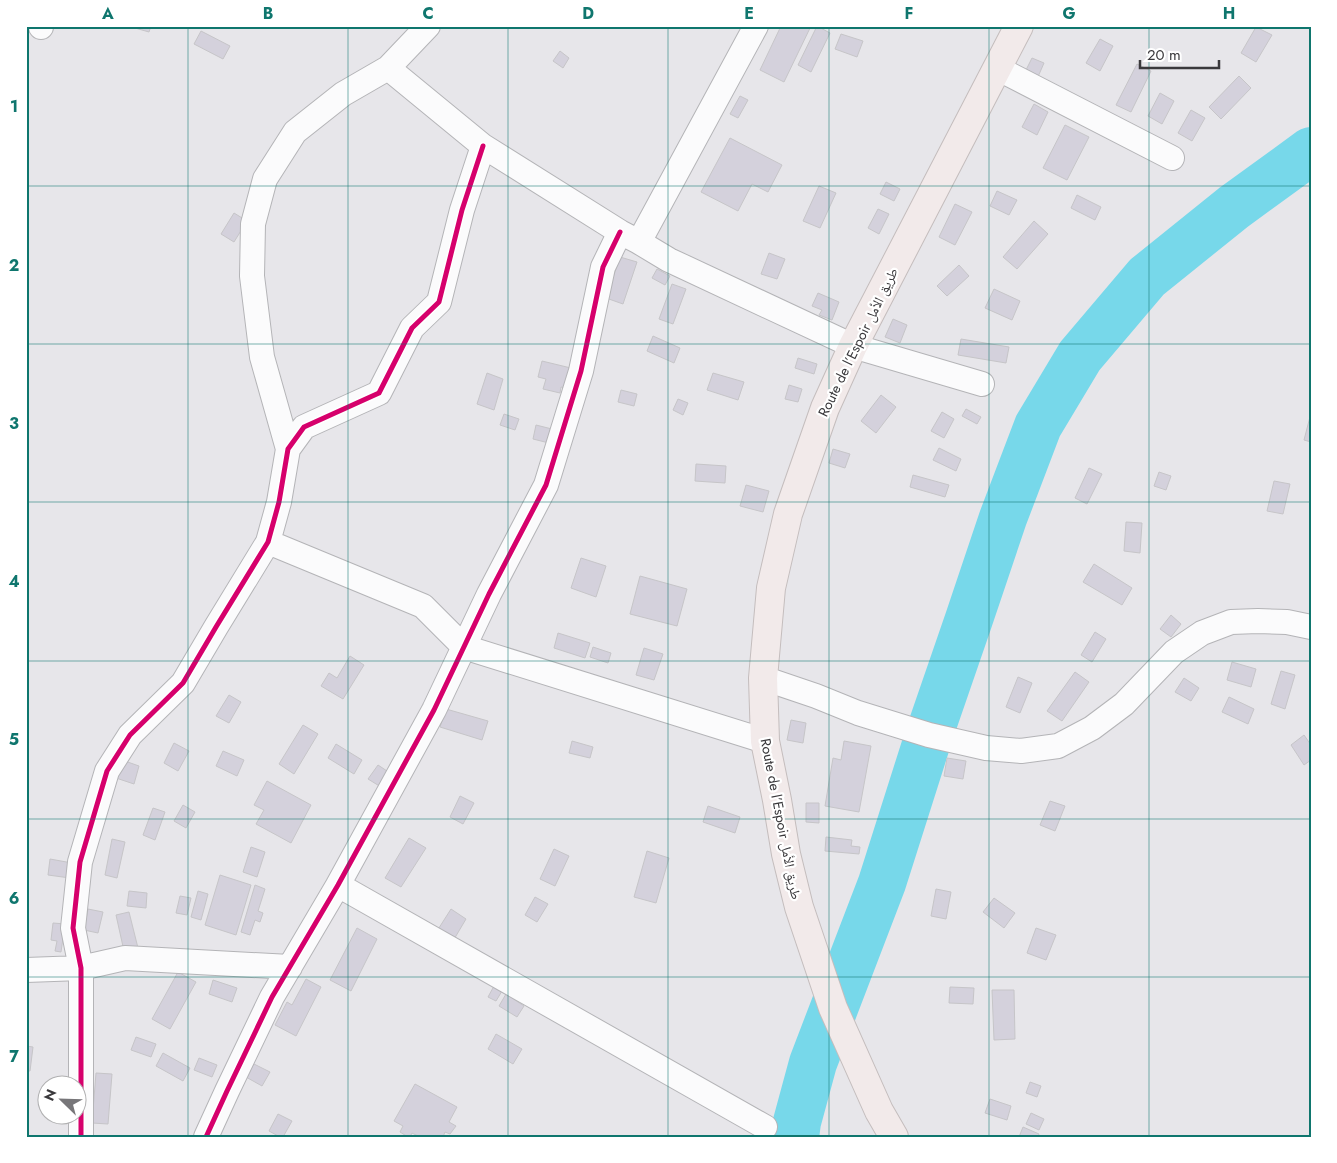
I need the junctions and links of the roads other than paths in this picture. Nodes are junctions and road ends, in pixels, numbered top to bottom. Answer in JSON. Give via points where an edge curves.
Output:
{"nodes":[{"id":1,"x":428,"y":26,"type":"edge"},
{"id":2,"x":756,"y":26,"type":"edge"},
{"id":3,"x":1019,"y":26,"type":"edge"},
{"id":4,"x":388,"y":68,"type":"junction"},
{"id":5,"x":997,"y":68,"type":"junction"},
{"id":6,"x":484,"y":146,"type":"junction"},
{"id":7,"x":1172,"y":158,"type":"dead end"},
{"id":8,"x":630,"y":237,"type":"junction"},
{"id":9,"x":853,"y":346,"type":"junction"},
{"id":10,"x":982,"y":384,"type":"dead end"},
{"id":11,"x":288,"y":450,"type":"junction"},
{"id":12,"x":268,"y":542,"type":"junction"},
{"id":13,"x":1311,"y":627,"type":"edge"},
{"id":14,"x":464,"y":646,"type":"junction"},
{"id":15,"x":763,"y":678,"type":"junction"},
{"id":16,"x":765,"y":741,"type":"junction"},
{"id":17,"x":338,"y":886,"type":"junction"},
{"id":18,"x":290,"y":966,"type":"junction"},
{"id":19,"x":81,"y":968,"type":"junction"},
{"id":20,"x":26,"y":970,"type":"edge"},
{"id":21,"x":765,"y":1127,"type":"dead end"},
{"id":22,"x":81,"y":1137,"type":"edge"},
{"id":23,"x":206,"y":1137,"type":"edge"},
{"id":24,"x":894,"y":1137,"type":"edge"}],
"edges":[{"from":1,"to":4,"type":"street"},
{"from":2,"to":8,"type":"street"},
{"from":3,"to":5,"type":"highway","name":"Route de l’Espoir طريق الأمل"},
{"from":4,"to":6,"type":"street"},
{"from":4,"to":11,"type":"street","via":[[343,94],[295,132],[265,179],[253,224],[252,276],[262,357]]},
{"from":5,"to":7,"type":"street"},
{"from":5,"to":9,"type":"highway","name":"Route de l’Espoir طريق الأمل"},
{"from":6,"to":8,"type":"street"},
{"from":6,"to":11,"type":"street","via":[[462,210],[439,302],[412,328],[379,393],[304,427]]},
{"from":8,"to":9,"type":"street","via":[[669,260]]},
{"from":8,"to":14,"type":"street","via":[[603,267],[581,371],[546,485]]},
{"from":9,"to":10,"type":"street"},
{"from":9,"to":15,"type":"highway","name":"Route de l’Espoir طريق الأمل","via":[[825,408],[788,514],[771,588]]},
{"from":11,"to":12,"type":"street","via":[[280,502]]},
{"from":12,"to":14,"type":"street","via":[[423,606]]},
{"from":12,"to":19,"type":"street","via":[[183,683],[130,735],[107,772],[80,862],[73,928]]},
{"from":13,"to":15,"type":"street","via":[[1287,622],[1231,622],[1202,633],[1174,652],[1124,704],[1092,728],[1058,746],[1021,751],[986,748],[929,735]]},
{"from":14,"to":16,"type":"street"},
{"from":14,"to":17,"type":"street","via":[[434,710]]},
{"from":15,"to":16,"type":"highway","name":"Route de l’Espoir طريق الأمل"},
{"from":16,"to":24,"type":"highway","name":"Route de l’Espoir طريق الأمل","via":[[799,907],[833,1008]]},
{"from":17,"to":18,"type":"street"},
{"from":17,"to":21,"type":"street"},
{"from":18,"to":19,"type":"street","via":[[125,958]]},
{"from":18,"to":23,"type":"street"},
{"from":19,"to":20,"type":"street"},
{"from":19,"to":22,"type":"street"}]}
